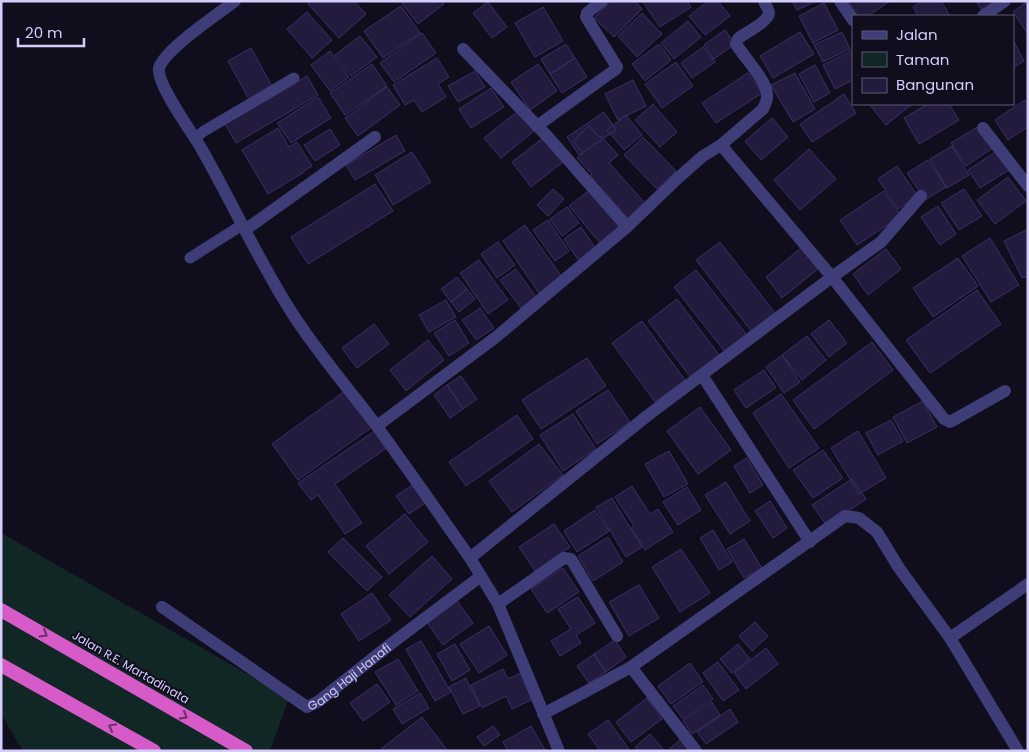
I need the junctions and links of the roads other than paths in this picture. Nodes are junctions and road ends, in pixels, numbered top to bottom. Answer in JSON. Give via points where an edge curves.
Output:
{"nodes":[{"id":1,"x":235,"y":1,"type":"edge"},
{"id":2,"x":602,"y":1,"type":"edge"},
{"id":3,"x":764,"y":1,"type":"edge"},
{"id":4,"x":840,"y":1,"type":"edge"},
{"id":5,"x":1005,"y":1,"type":"edge"},
{"id":6,"x":984,"y":15,"type":"edge"},
{"id":7,"x":852,"y":19,"type":"edge"},
{"id":8,"x":463,"y":49,"type":"dead end"},
{"id":9,"x":294,"y":78,"type":"dead end"},
{"id":10,"x":537,"y":126,"type":"junction"},
{"id":11,"x":983,"y":128,"type":"dead end"},
{"id":12,"x":375,"y":137,"type":"dead end"},
{"id":13,"x":195,"y":138,"type":"junction"},
{"id":14,"x":721,"y":145,"type":"junction"},
{"id":15,"x":1023,"y":171,"type":"edge"},
{"id":16,"x":1028,"y":186,"type":"edge"},
{"id":17,"x":921,"y":196,"type":"dead end"},
{"id":18,"x":244,"y":227,"type":"junction"},
{"id":19,"x":627,"y":227,"type":"junction"},
{"id":20,"x":190,"y":258,"type":"dead end"},
{"id":21,"x":832,"y":277,"type":"junction"},
{"id":22,"x":702,"y":375,"type":"junction"},
{"id":23,"x":1005,"y":391,"type":"dead end"},
{"id":24,"x":377,"y":426,"type":"junction"},
{"id":25,"x":810,"y":542,"type":"junction"},
{"id":26,"x":470,"y":558,"type":"junction"},
{"id":27,"x":481,"y":576,"type":"junction"},
{"id":28,"x":1028,"y":584,"type":"edge"},
{"id":29,"x":498,"y":604,"type":"junction"},
{"id":30,"x":162,"y":607,"type":"dead end"},
{"id":31,"x":1,"y":610,"type":"edge"},
{"id":32,"x":617,"y":636,"type":"dead end"},
{"id":33,"x":950,"y":638,"type":"junction"},
{"id":34,"x":3,"y":666,"type":"edge"},
{"id":35,"x":631,"y":667,"type":"junction"},
{"id":36,"x":543,"y":714,"type":"junction"},
{"id":37,"x":154,"y":751,"type":"edge"},
{"id":38,"x":246,"y":751,"type":"edge"},
{"id":39,"x":559,"y":751,"type":"edge"},
{"id":40,"x":696,"y":751,"type":"edge"},
{"id":41,"x":1018,"y":751,"type":"edge"}],
"edges":[{"from":1,"to":13,"type":"street","via":[[178,44],[159,69],[166,93]]},
{"from":2,"to":10,"type":"street","via":[[586,17],[616,69]]},
{"from":3,"to":14,"type":"street","via":[[769,16],[740,37],[736,44],[763,83],[766,101],[763,109]]},
{"from":4,"to":7,"type":"street"},
{"from":5,"to":6,"type":"street"},
{"from":8,"to":10,"type":"street"},
{"from":9,"to":13,"type":"lane"},
{"from":10,"to":19,"type":"street"},
{"from":11,"to":15,"type":"street"},
{"from":12,"to":18,"type":"street"},
{"from":13,"to":18,"type":"street"},
{"from":14,"to":19,"type":"street","via":[[703,156]]},
{"from":14,"to":21,"type":"street"},
{"from":15,"to":16,"type":"street"},
{"from":17,"to":21,"type":"street","via":[[881,242]]},
{"from":18,"to":20,"type":"lane"},
{"from":18,"to":24,"type":"street","via":[[292,313]]},
{"from":19,"to":24,"type":"street","via":[[496,337]]},
{"from":21,"to":22,"type":"street"},
{"from":21,"to":23,"type":"street","via":[[947,421]]},
{"from":22,"to":25,"type":"street"},
{"from":22,"to":26,"type":"street"},
{"from":24,"to":26,"type":"street"},
{"from":25,"to":33,"type":"street","via":[[846,516],[859,518],[877,532]]},
{"from":25,"to":35,"type":"street"},
{"from":26,"to":27,"type":"street"},
{"from":27,"to":29,"type":"street"},
{"from":27,"to":30,"type":"street","name":"Gang Haji Hanafi","via":[[307,707]]},
{"from":28,"to":33,"type":"street"},
{"from":29,"to":32,"type":"street","via":[[564,558],[571,559]]},
{"from":29,"to":36,"type":"street"},
{"from":31,"to":38,"type":"highway","name":"Jalan R.E. Martadinata","one_way":true},
{"from":33,"to":41,"type":"street"},
{"from":37,"to":34,"type":"highway","one_way":true},
{"from":35,"to":36,"type":"street"},
{"from":35,"to":40,"type":"street"},
{"from":36,"to":39,"type":"street"}]}
